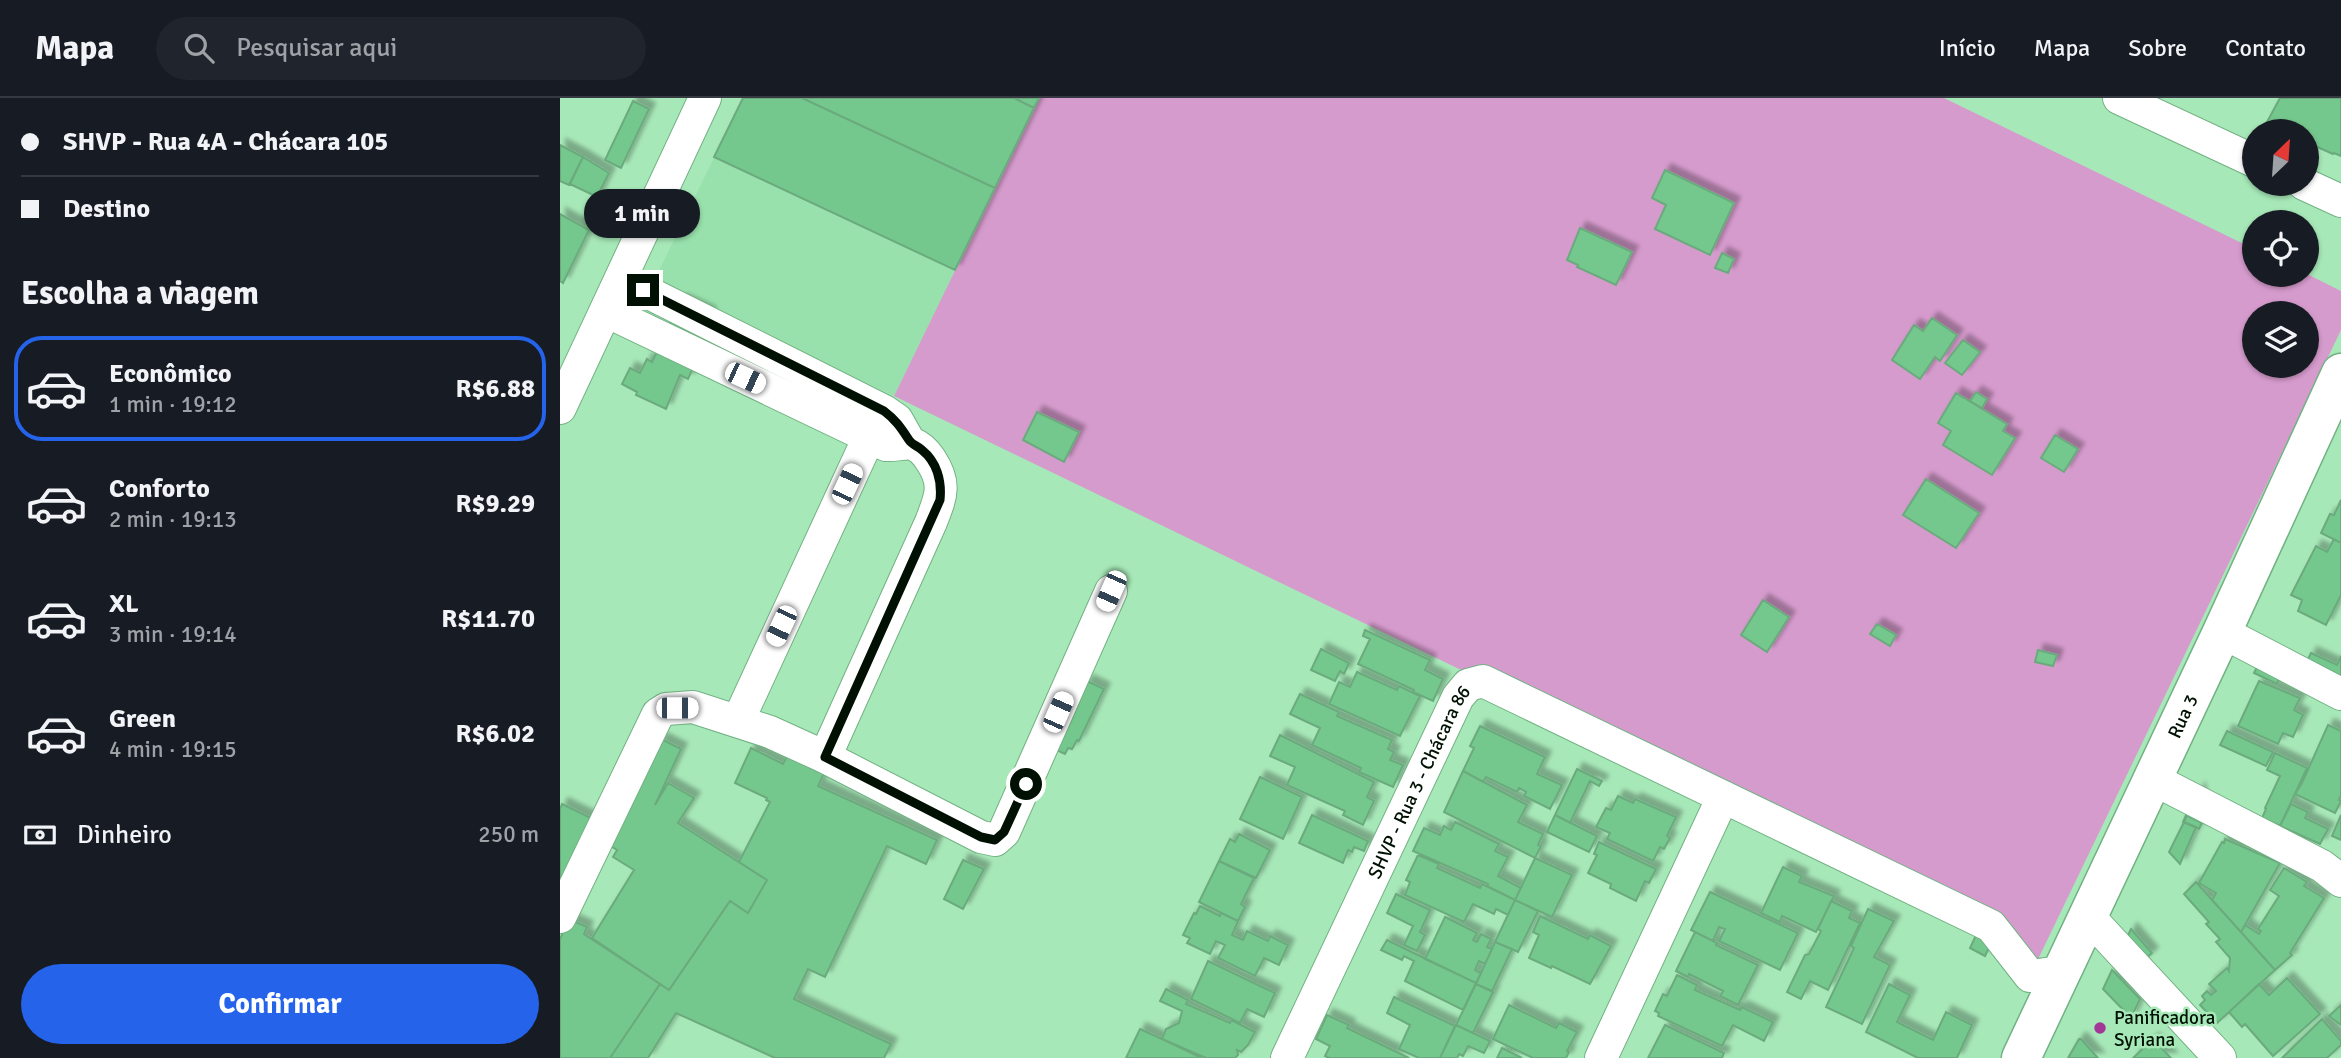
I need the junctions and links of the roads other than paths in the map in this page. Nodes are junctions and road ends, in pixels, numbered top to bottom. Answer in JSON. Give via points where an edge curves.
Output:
{"nodes":[{"id":1,"x":705,"y":98,"type":"edge"},
{"id":2,"x":2119,"y":98,"type":"edge"},
{"id":3,"x":2242,"y":154,"type":"edge"},
{"id":4,"x":2319,"y":191,"type":"edge"},
{"id":5,"x":2341,"y":201,"type":"edge"},
{"id":6,"x":621,"y":279,"type":"junction"},
{"id":7,"x":606,"y":311,"type":"junction"},
{"id":8,"x":801,"y":387,"type":"junction"},
{"id":9,"x":2336,"y":394,"type":"edge"},
{"id":10,"x":560,"y":408,"type":"edge"},
{"id":11,"x":869,"y":437,"type":"junction"},
{"id":12,"x":911,"y":443,"type":"junction"},
{"id":13,"x":1111,"y":591,"type":"dead end"},
{"id":14,"x":2222,"y":632,"type":"junction"},
{"id":15,"x":2341,"y":694,"type":"edge"},
{"id":16,"x":738,"y":721,"type":"junction"},
{"id":17,"x":825,"y":757,"type":"junction"},
{"id":18,"x":2153,"y":779,"type":"junction"},
{"id":19,"x":1723,"y":797,"type":"junction"},
{"id":20,"x":2341,"y":881,"type":"edge"},
{"id":21,"x":2088,"y":916,"type":"junction"},
{"id":22,"x":560,"y":917,"type":"edge"},
{"id":23,"x":2062,"y":972,"type":"junction"},
{"id":24,"x":1287,"y":1058,"type":"edge"},
{"id":25,"x":1601,"y":1058,"type":"edge"},
{"id":26,"x":2021,"y":1058,"type":"edge"},
{"id":27,"x":2220,"y":1058,"type":"edge"}],
"edges":[{"from":1,"to":6,"type":"street"},
{"from":2,"to":3,"type":"street"},
{"from":4,"to":5,"type":"street"},
{"from":6,"to":7,"type":"street"},
{"from":6,"to":8,"type":"street"},
{"from":7,"to":8,"type":"street"},
{"from":7,"to":10,"type":"street"},
{"from":8,"to":11,"type":"street"},
{"from":8,"to":12,"type":"street","via":[[884,411],[897,420]]},
{"from":9,"to":14,"type":"main road","name":"Rua 3"},
{"from":11,"to":12,"type":"street","via":[[886,445]]},
{"from":11,"to":16,"type":"street"},
{"from":12,"to":17,"type":"street","via":[[926,453],[936,469],[942,485],[940,500]]},
{"from":13,"to":17,"type":"street","via":[[1004,832],[995,840]]},
{"from":14,"to":15,"type":"street"},
{"from":14,"to":18,"type":"main road","name":"Rua 3"},
{"from":16,"to":17,"type":"street"},
{"from":16,"to":22,"type":"street","via":[[693,708],[666,709],[658,714]]},
{"from":18,"to":20,"type":"street","via":[[2322,866]]},
{"from":18,"to":21,"type":"main road","name":"Rua 3"},
{"from":19,"to":23,"type":"street","name":"SHVP - Rua 3 - Chácara 86","via":[[1991,926],[2030,976]]},
{"from":19,"to":24,"type":"street","name":"SHVP - Rua 3 - Chácara 86","via":[[1483,681],[1468,685],[1458,697]]},
{"from":19,"to":25,"type":"street"},
{"from":21,"to":23,"type":"main road","name":"Rua 3"},
{"from":21,"to":27,"type":"street"},
{"from":23,"to":26,"type":"main road","name":"Rua 3"}]}
